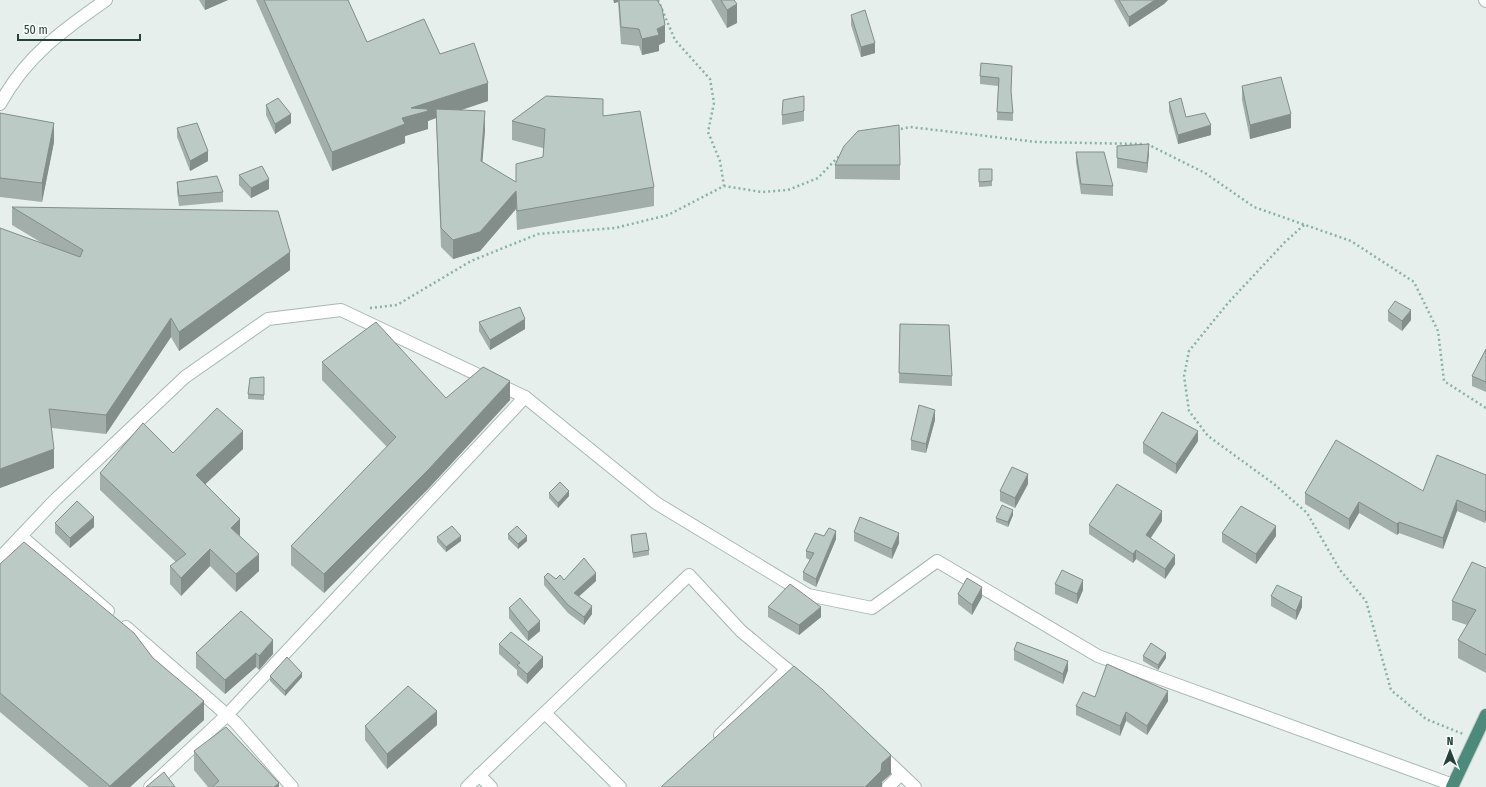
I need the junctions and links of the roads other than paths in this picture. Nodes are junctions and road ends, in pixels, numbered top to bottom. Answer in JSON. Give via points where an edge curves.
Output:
{"nodes":[{"id":1,"x":106,"y":0,"type":"edge"},
{"id":2,"x":0,"y":104,"type":"edge"},
{"id":3,"x":525,"y":397,"type":"junction"},
{"id":4,"x":21,"y":536,"type":"junction"},
{"id":5,"x":1,"y":554,"type":"edge"},
{"id":6,"x":787,"y":669,"type":"junction"},
{"id":7,"x":810,"y":688,"type":"edge"},
{"id":8,"x":544,"y":713,"type":"junction"},
{"id":9,"x":227,"y":715,"type":"junction"},
{"id":10,"x":1486,"y":715,"type":"edge"},
{"id":11,"x":710,"y":744,"type":"edge"},
{"id":12,"x":872,"y":746,"type":"edge"},
{"id":13,"x":901,"y":774,"type":"junction"},
{"id":14,"x":479,"y":775,"type":"junction"},
{"id":15,"x":1453,"y":786,"type":"edge"},
{"id":16,"x":150,"y":787,"type":"edge"},
{"id":17,"x":292,"y":787,"type":"edge"},
{"id":18,"x":467,"y":787,"type":"edge"},
{"id":19,"x":492,"y":787,"type":"edge"},
{"id":20,"x":620,"y":787,"type":"edge"},
{"id":21,"x":888,"y":787,"type":"edge"},
{"id":22,"x":915,"y":787,"type":"edge"}],
"edges":[{"from":1,"to":2,"type":"street","via":[[54,37],[36,54],[20,72]]},
{"from":3,"to":4,"type":"street","via":[[341,310],[268,318],[185,377],[55,500]]},
{"from":3,"to":9,"type":"street"},
{"from":3,"to":15,"type":"street","via":[[656,503],[808,595],[872,608],[937,561],[1098,656]]},
{"from":4,"to":5,"type":"street"},
{"from":4,"to":9,"type":"street"},
{"from":6,"to":7,"type":"street"},
{"from":6,"to":8,"type":"street","via":[[741,631],[688,576]]},
{"from":6,"to":11,"type":"street"},
{"from":8,"to":14,"type":"street"},
{"from":8,"to":20,"type":"street"},
{"from":9,"to":16,"type":"street"},
{"from":9,"to":17,"type":"street"},
{"from":10,"to":15,"type":"highway"},
{"from":12,"to":13,"type":"street"},
{"from":13,"to":21,"type":"street"},
{"from":13,"to":22,"type":"street"},
{"from":14,"to":18,"type":"street"},
{"from":14,"to":19,"type":"street"}]}
